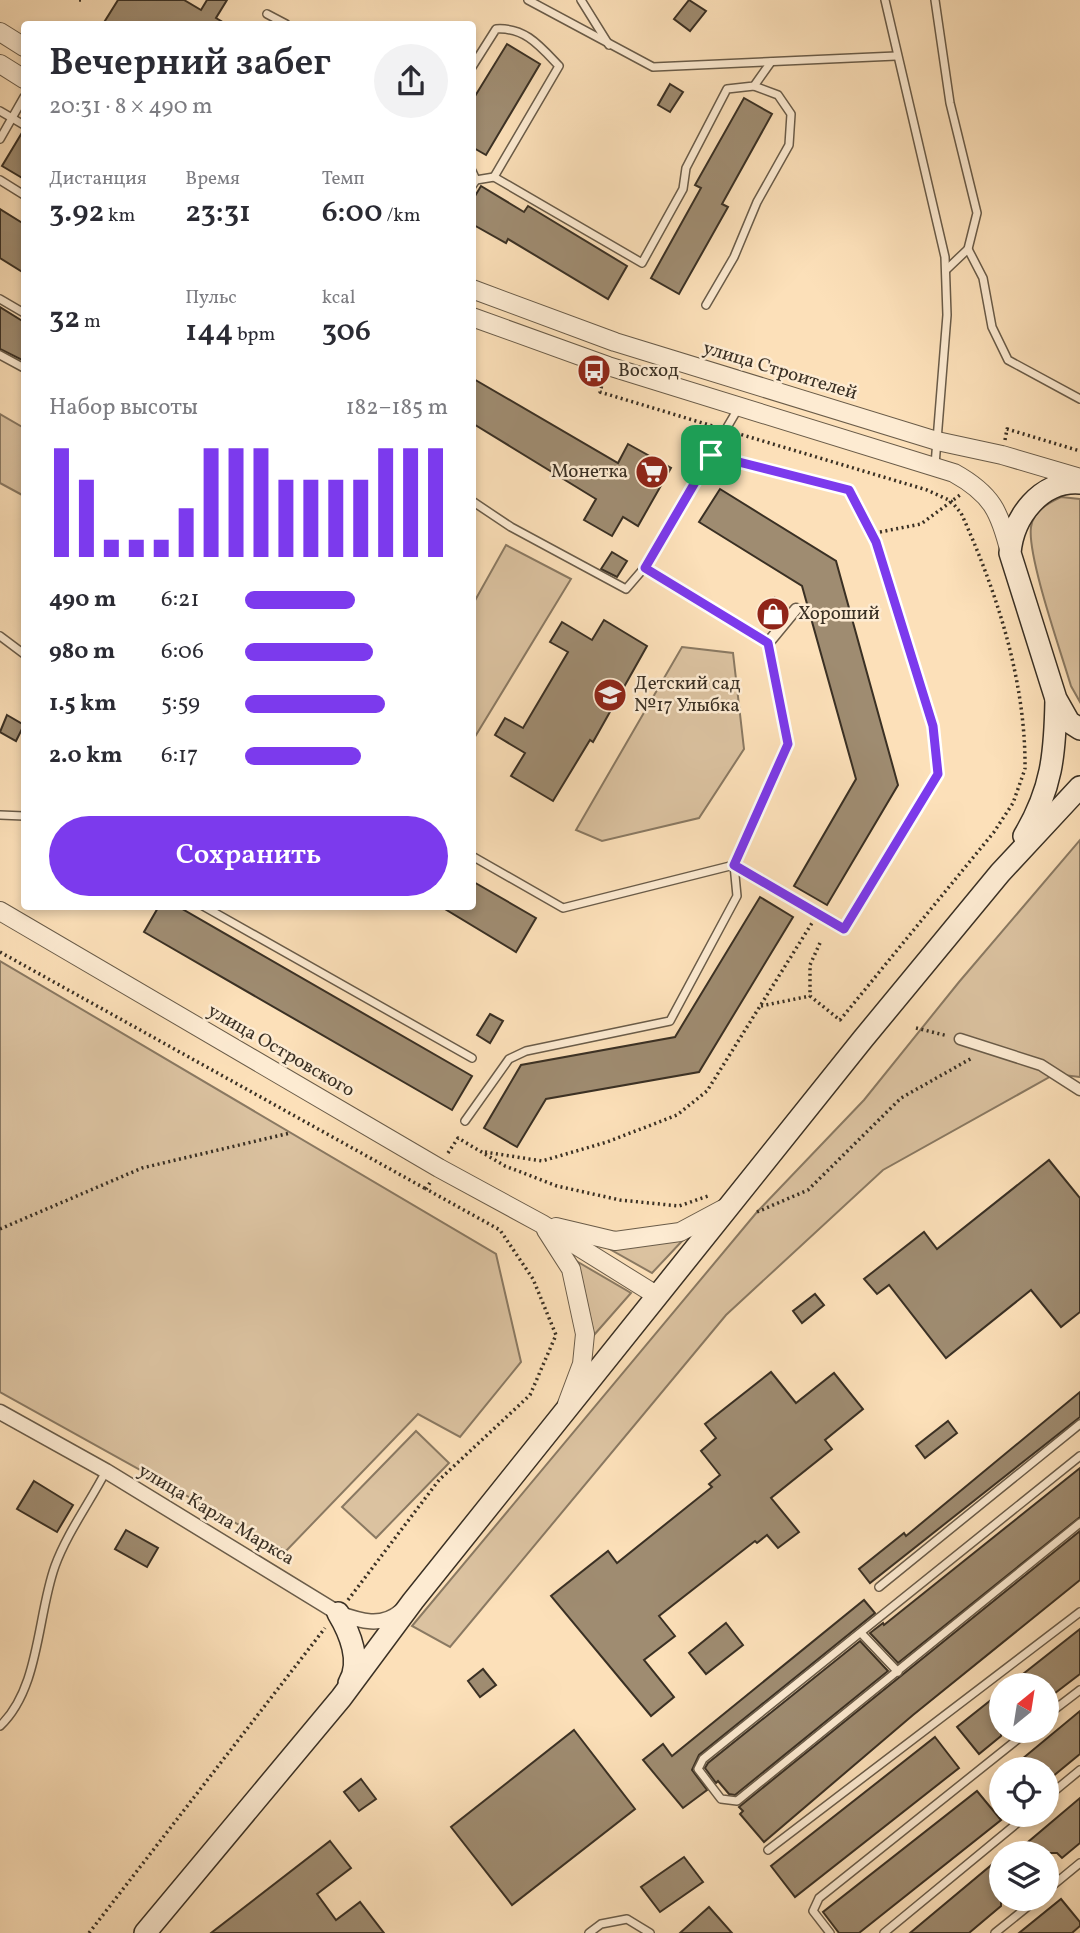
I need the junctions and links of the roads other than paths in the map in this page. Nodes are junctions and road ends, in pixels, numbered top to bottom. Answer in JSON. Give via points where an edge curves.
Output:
{"nodes":[{"id":1,"x":528,"y":0,"type":"edge"},
{"id":2,"x":581,"y":0,"type":"edge"},
{"id":3,"x":885,"y":0,"type":"edge"},
{"id":4,"x":935,"y":0,"type":"edge"},
{"id":5,"x":267,"y":14,"type":"dead end"},
{"id":6,"x":280,"y":21,"type":"edge"},
{"id":7,"x":0,"y":33,"type":"edge"},
{"id":8,"x":21,"y":45,"type":"edge"},
{"id":9,"x":610,"y":46,"type":"junction"},
{"id":10,"x":896,"y":56,"type":"junction"},
{"id":11,"x":476,"y":60,"type":"edge"},
{"id":12,"x":771,"y":62,"type":"junction"},
{"id":13,"x":0,"y":64,"type":"edge"},
{"id":14,"x":21,"y":77,"type":"edge"},
{"id":15,"x":754,"y":86,"type":"junction"},
{"id":16,"x":21,"y":102,"type":"edge"},
{"id":17,"x":0,"y":111,"type":"edge"},
{"id":18,"x":12,"y":118,"type":"junction"},
{"id":19,"x":21,"y":123,"type":"edge"},
{"id":20,"x":0,"y":139,"type":"edge"},
{"id":21,"x":494,"y":177,"type":"junction"},
{"id":22,"x":0,"y":180,"type":"edge"},
{"id":23,"x":476,"y":182,"type":"edge"},
{"id":24,"x":21,"y":193,"type":"edge"},
{"id":25,"x":968,"y":249,"type":"junction"},
{"id":26,"x":946,"y":270,"type":"junction"},
{"id":27,"x":476,"y":290,"type":"edge"},
{"id":28,"x":0,"y":299,"type":"edge"},
{"id":29,"x":706,"y":305,"type":"dead end"},
{"id":30,"x":21,"y":311,"type":"edge"},
{"id":31,"x":476,"y":318,"type":"edge"},
{"id":32,"x":0,"y":355,"type":"edge"},
{"id":33,"x":21,"y":366,"type":"edge"},
{"id":34,"x":1080,"y":399,"type":"edge"},
{"id":35,"x":739,"y":406,"type":"junction"},
{"id":36,"x":937,"y":441,"type":"junction"},
{"id":37,"x":711,"y":455,"type":"junction"},
{"id":38,"x":934,"y":466,"type":"junction"},
{"id":39,"x":1080,"y":481,"type":"edge"},
{"id":40,"x":476,"y":504,"type":"edge"},
{"id":41,"x":1010,"y":553,"type":"junction"},
{"id":42,"x":645,"y":568,"type":"junction"},
{"id":43,"x":796,"y":609,"type":"dead end"},
{"id":44,"x":0,"y":636,"type":"edge"},
{"id":45,"x":768,"y":643,"type":"junction"},
{"id":46,"x":21,"y":651,"type":"edge"},
{"id":47,"x":1056,"y":699,"type":"junction"},
{"id":48,"x":1080,"y":729,"type":"edge"},
{"id":49,"x":1080,"y":787,"type":"edge"},
{"id":50,"x":0,"y":815,"type":"edge"},
{"id":51,"x":21,"y":816,"type":"edge"},
{"id":52,"x":476,"y":858,"type":"edge"},
{"id":53,"x":734,"y":865,"type":"junction"},
{"id":54,"x":1000,"y":873,"type":"junction"},
{"id":55,"x":210,"y":910,"type":"edge"},
{"id":56,"x":0,"y":911,"type":"edge"},
{"id":57,"x":960,"y":1039,"type":"road end"},
{"id":58,"x":472,"y":1058,"type":"dead end"},
{"id":59,"x":1080,"y":1090,"type":"edge"},
{"id":60,"x":465,"y":1121,"type":"dead end"},
{"id":61,"x":723,"y":1198,"type":"junction"},
{"id":62,"x":542,"y":1224,"type":"junction"},
{"id":63,"x":656,"y":1296,"type":"junction"},
{"id":64,"x":0,"y":1412,"type":"edge"},
{"id":65,"x":564,"y":1412,"type":"junction"},
{"id":66,"x":1080,"y":1424,"type":"edge"},
{"id":67,"x":1080,"y":1456,"type":"edge"},
{"id":68,"x":106,"y":1471,"type":"junction"},
{"id":69,"x":1080,"y":1523,"type":"edge"},
{"id":70,"x":879,"y":1587,"type":"dead end"},
{"id":71,"x":413,"y":1601,"type":"junction"},
{"id":72,"x":1080,"y":1612,"type":"edge"},
{"id":73,"x":338,"y":1613,"type":"junction"},
{"id":74,"x":862,"y":1634,"type":"junction"},
{"id":75,"x":898,"y":1672,"type":"junction"},
{"id":76,"x":1080,"y":1690,"type":"edge"},
{"id":77,"x":341,"y":1698,"type":"junction"},
{"id":78,"x":1059,"y":1706,"type":"edge"},
{"id":79,"x":0,"y":1726,"type":"edge"},
{"id":80,"x":1013,"y":1743,"type":"edge"},
{"id":81,"x":1080,"y":1770,"type":"edge"},
{"id":82,"x":1059,"y":1787,"type":"edge"},
{"id":83,"x":1012,"y":1827,"type":"edge"},
{"id":84,"x":768,"y":1850,"type":"dead end"},
{"id":85,"x":1080,"y":1863,"type":"edge"},
{"id":86,"x":1059,"y":1880,"type":"edge"},
{"id":87,"x":1022,"y":1911,"type":"edge"},
{"id":88,"x":145,"y":1933,"type":"edge"},
{"id":89,"x":589,"y":1933,"type":"edge"},
{"id":90,"x":650,"y":1933,"type":"edge"},
{"id":91,"x":830,"y":1933,"type":"edge"},
{"id":92,"x":884,"y":1933,"type":"edge"},
{"id":93,"x":995,"y":1933,"type":"edge"}],
"edges":[{"from":1,"to":9,"type":"lane"},
{"from":2,"to":9,"type":"lane"},
{"from":3,"to":10,"type":"lane"},
{"from":4,"to":25,"type":"lane","via":[[950,103],[977,213]]},
{"from":5,"to":6,"type":"lane"},
{"from":7,"to":8,"type":"street"},
{"from":9,"to":12,"type":"lane","via":[[653,67]]},
{"from":10,"to":12,"type":"lane"},
{"from":10,"to":26,"type":"lane"},
{"from":11,"to":21,"type":"lane","via":[[496,29],[513,28],[540,45],[559,66]]},
{"from":12,"to":15,"type":"lane"},
{"from":13,"to":14,"type":"street"},
{"from":15,"to":21,"type":"lane","via":[[727,89],[686,168],[683,188],[642,263]]},
{"from":15,"to":29,"type":"lane","via":[[778,95],[791,114],[789,145]]},
{"from":16,"to":18,"type":"lane"},
{"from":17,"to":18,"type":"lane"},
{"from":18,"to":19,"type":"lane"},
{"from":18,"to":20,"type":"lane"},
{"from":21,"to":23,"type":"lane"},
{"from":22,"to":24,"type":"lane"},
{"from":25,"to":26,"type":"lane"},
{"from":25,"to":34,"type":"lane","via":[[983,278],[992,327],[1008,360]]},
{"from":26,"to":36,"type":"lane"},
{"from":27,"to":36,"type":"street","name":"улица Строителей","via":[[615,342]]},
{"from":28,"to":30,"type":"lane"},
{"from":31,"to":35,"type":"street"},
{"from":32,"to":33,"type":"lane"},
{"from":35,"to":37,"type":"lane"},
{"from":35,"to":38,"type":"street"},
{"from":36,"to":38,"type":"lane"},
{"from":36,"to":39,"type":"street","name":"улица Строителей","via":[[1002,455]]},
{"from":37,"to":42,"type":"lane"},
{"from":37,"to":53,"type":"lane","via":[[849,490],[876,542],[933,726],[938,774],[844,929]]},
{"from":38,"to":41,"type":"street","via":[[977,485],[990,499],[999,513]]},
{"from":39,"to":41,"type":"main road","via":[[1056,485],[1035,499],[1015,528]]},
{"from":40,"to":42,"type":"lane","via":[[626,589]]},
{"from":41,"to":47,"type":"main road"},
{"from":42,"to":45,"type":"lane"},
{"from":43,"to":45,"type":"street"},
{"from":44,"to":46,"type":"lane"},
{"from":45,"to":53,"type":"lane","via":[[788,744]]},
{"from":47,"to":48,"type":"main road","via":[[1069,722]]},
{"from":47,"to":54,"type":"main road","via":[[1055,756],[1037,815]]},
{"from":49,"to":54,"type":"main road"},
{"from":50,"to":51,"type":"lane"},
{"from":52,"to":53,"type":"lane","via":[[563,908]]},
{"from":53,"to":60,"type":"lane","via":[[737,896],[670,1021],[526,1051],[509,1059]]},
{"from":54,"to":61,"type":"main road"},
{"from":55,"to":58,"type":"lane"},
{"from":56,"to":62,"type":"street","name":"улица Островского"},
{"from":57,"to":59,"type":"street","via":[[1041,1065]]},
{"from":61,"to":62,"type":"street","via":[[704,1222],[680,1231],[615,1241]]},
{"from":61,"to":63,"type":"main road"},
{"from":62,"to":63,"type":"street"},
{"from":62,"to":65,"type":"street","via":[[570,1269],[585,1334],[582,1364]]},
{"from":63,"to":65,"type":"main road"},
{"from":64,"to":68,"type":"street","name":"улица Карла Маркса"},
{"from":65,"to":71,"type":"main road"},
{"from":66,"to":70,"type":"lane"},
{"from":67,"to":74,"type":"lane"},
{"from":68,"to":73,"type":"street","name":"улица Карла Маркса"},
{"from":68,"to":79,"type":"lane","via":[[55,1566],[29,1679]]},
{"from":69,"to":75,"type":"lane"},
{"from":71,"to":73,"type":"street","name":"улица Карла Маркса","via":[[394,1618],[380,1622]]},
{"from":71,"to":77,"type":"main road"},
{"from":72,"to":84,"type":"lane"},
{"from":73,"to":77,"type":"main road","via":[[347,1628],[354,1661],[353,1677]]},
{"from":74,"to":75,"type":"lane"},
{"from":74,"to":75,"type":"lane","via":[[704,1759],[698,1769],[721,1799],[737,1801]]},
{"from":76,"to":78,"type":"lane"},
{"from":77,"to":88,"type":"main road"},
{"from":80,"to":91,"type":"lane","via":[[819,1898],[813,1911]]},
{"from":81,"to":82,"type":"lane"},
{"from":83,"to":92,"type":"lane"},
{"from":85,"to":86,"type":"lane"},
{"from":87,"to":93,"type":"lane"},
{"from":89,"to":90,"type":"lane","via":[[601,1924],[627,1919]]}]}
